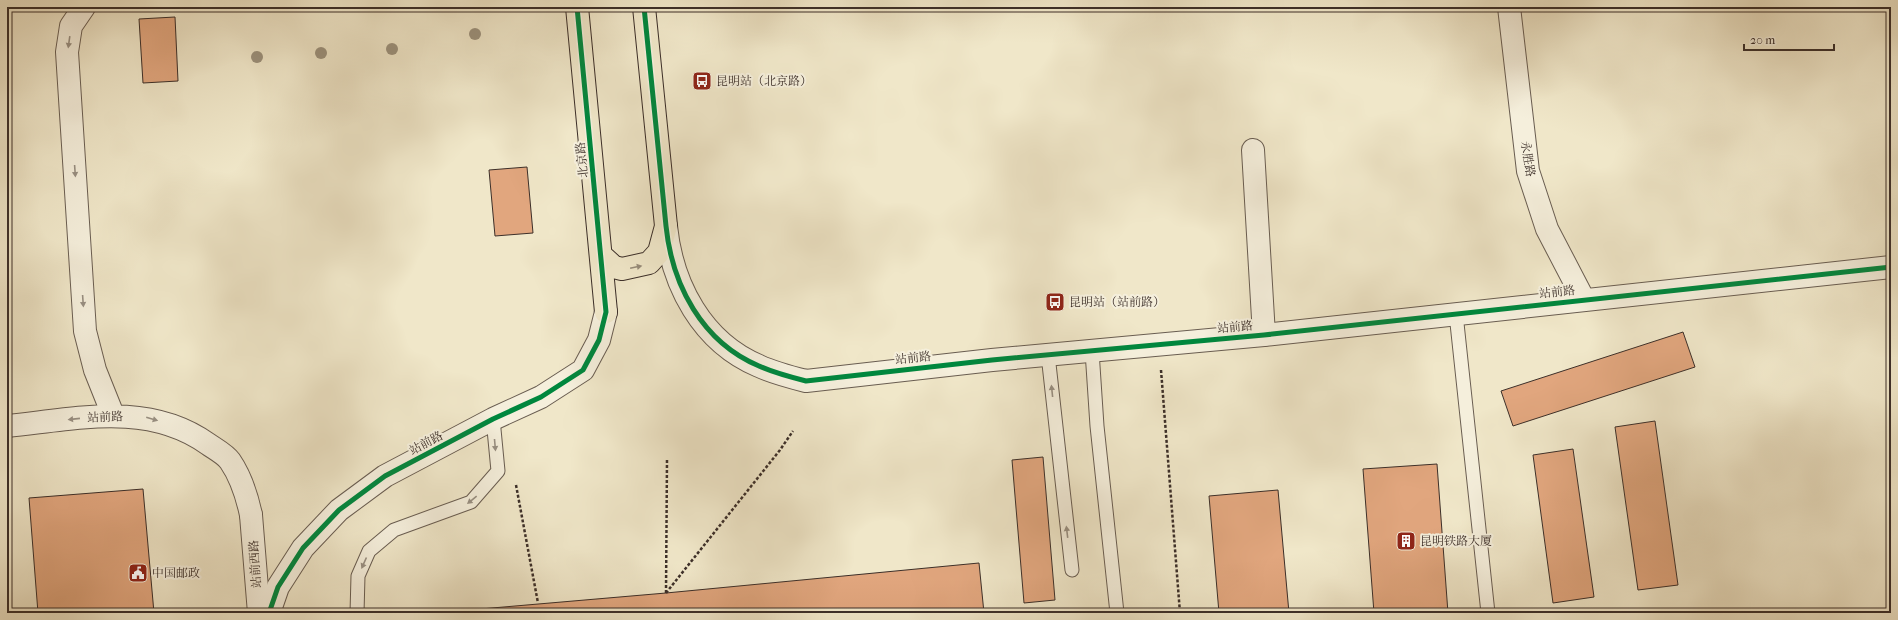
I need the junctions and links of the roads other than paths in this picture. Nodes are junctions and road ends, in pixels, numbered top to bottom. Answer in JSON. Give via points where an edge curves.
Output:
{"nodes":[{"id":1,"x":84,"y":7,"type":"edge"},
{"id":2,"x":577,"y":7,"type":"edge"},
{"id":3,"x":644,"y":7,"type":"edge"},
{"id":4,"x":1509,"y":7,"type":"edge"},
{"id":5,"x":1253,"y":150,"type":"dead end"},
{"id":6,"x":666,"y":226,"type":"junction"},
{"id":7,"x":602,"y":256,"type":"junction"},
{"id":8,"x":1891,"y":266,"type":"edge"},
{"id":9,"x":1584,"y":300,"type":"junction"},
{"id":10,"x":606,"y":312,"type":"joint"},
{"id":11,"x":1456,"y":314,"type":"junction"},
{"id":12,"x":1264,"y":335,"type":"junction"},
{"id":13,"x":1092,"y":351,"type":"junction"},
{"id":14,"x":1048,"y":355,"type":"junction"},
{"id":15,"x":113,"y":415,"type":"junction"},
{"id":16,"x":493,"y":419,"type":"junction"},
{"id":17,"x":7,"y":426,"type":"edge"},
{"id":18,"x":251,"y":515,"type":"joint"},
{"id":19,"x":1072,"y":570,"type":"dead end"},
{"id":20,"x":259,"y":613,"type":"edge"},
{"id":21,"x":269,"y":613,"type":"edge"},
{"id":22,"x":357,"y":613,"type":"edge"},
{"id":23,"x":1117,"y":613,"type":"edge"},
{"id":24,"x":1488,"y":613,"type":"edge"}],
"edges":[{"from":1,"to":15,"type":"street","one_way":true,"via":[[71,26],[67,52],[85,331],[95,370]]},
{"from":2,"to":7,"type":"main road","name":"北京路"},
{"from":3,"to":6,"type":"main road"},
{"from":4,"to":9,"type":"street","name":"永胜路","via":[[1528,172],[1547,228]]},
{"from":5,"to":12,"type":"street"},
{"from":7,"to":6,"type":"main road","one_way":true,"via":[[622,269],[649,263],[659,252]]},
{"from":6,"to":14,"type":"street","name":"站前路","via":[[668,250],[675,273],[684,295],[697,315],[714,335],[735,352],[758,366],[783,375],[806,381]]},
{"from":7,"to":10,"type":"main road","name":"北京路"},
{"from":8,"to":9,"type":"street","name":"站前路"},
{"from":9,"to":11,"type":"street","name":"站前路"},
{"from":10,"to":16,"type":"street","name":"站前路","via":[[599,340],[583,370],[541,397]]},
{"from":11,"to":12,"type":"street","name":"站前路"},
{"from":11,"to":24,"type":"lane"},
{"from":12,"to":13,"type":"street","name":"站前路"},
{"from":13,"to":14,"type":"street","name":"站前路"},
{"from":13,"to":23,"type":"lane","via":[[1097,426]]},
{"from":19,"to":14,"type":"lane","one_way":true},
{"from":15,"to":17,"type":"street","name":"站前路","one_way":true},
{"from":15,"to":18,"type":"street","name":"站前路","one_way":true,"via":[[147,418],[193,433],[229,460],[246,493]]},
{"from":16,"to":21,"type":"street","name":"站前路","via":[[385,476],[339,510],[303,548],[278,587]]},
{"from":16,"to":22,"type":"lane","one_way":true,"via":[[498,471],[471,502],[394,530],[369,551],[358,576]]},
{"from":18,"to":20,"type":"street","name":"站前西路"}]}
